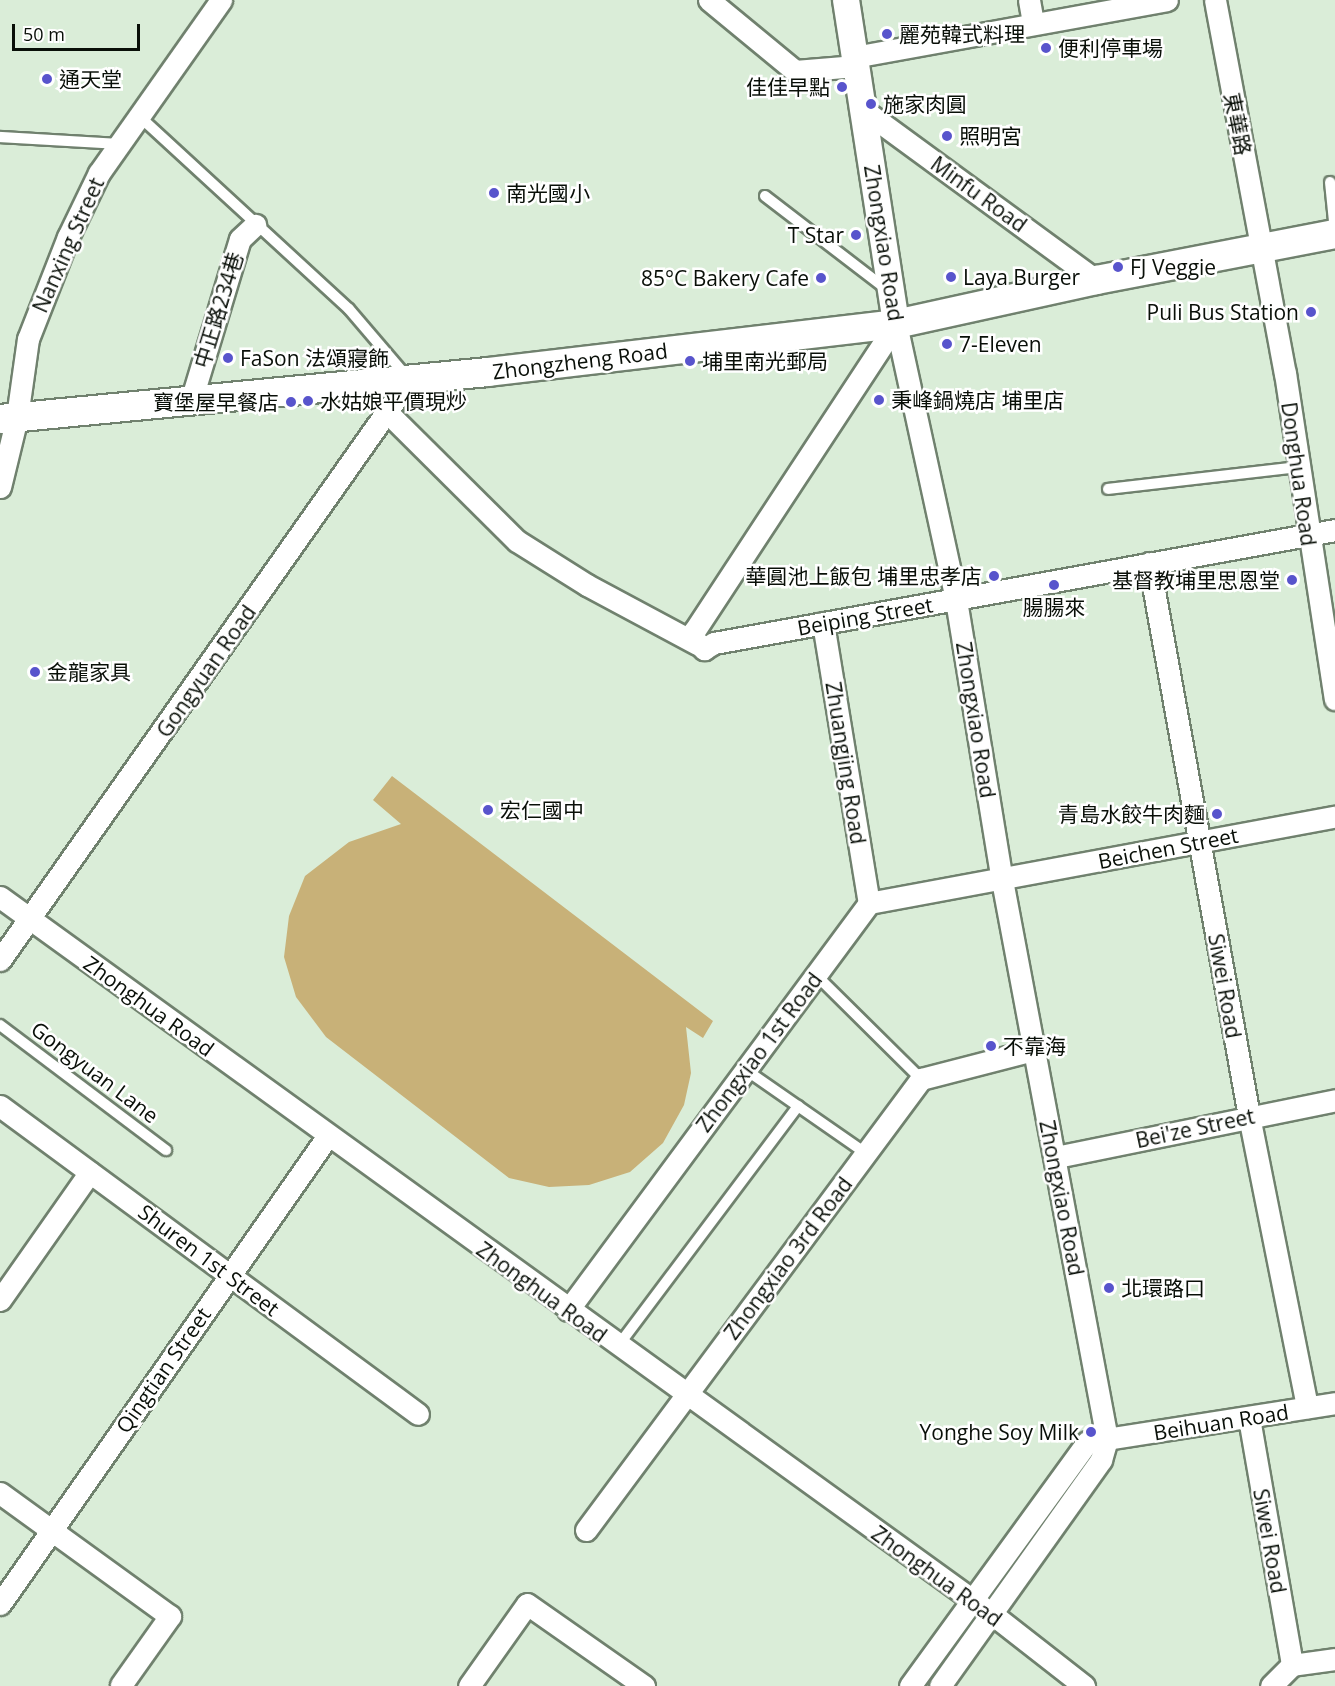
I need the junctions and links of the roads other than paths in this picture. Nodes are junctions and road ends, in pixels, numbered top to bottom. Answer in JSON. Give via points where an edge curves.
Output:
{"nodes":[{"id":1,"x":221,"y":0,"type":"edge"},
{"id":2,"x":709,"y":0,"type":"edge"},
{"id":3,"x":846,"y":0,"type":"edge"},
{"id":4,"x":1029,"y":0,"type":"edge"},
{"id":5,"x":1167,"y":0,"type":"edge"},
{"id":6,"x":1215,"y":0,"type":"edge"},
{"id":7,"x":1033,"y":23,"type":"junction"},
{"id":8,"x":855,"y":61,"type":"junction"},
{"id":9,"x":862,"y":109,"type":"junction"},
{"id":10,"x":140,"y":116,"type":"junction"},
{"id":11,"x":0,"y":137,"type":"edge"},
{"id":12,"x":119,"y":144,"type":"junction"},
{"id":13,"x":1330,"y":182,"type":"dead end"},
{"id":14,"x":765,"y":196,"type":"dead end"},
{"id":15,"x":255,"y":225,"type":"junction"},
{"id":16,"x":1335,"y":232,"type":"edge"},
{"id":17,"x":1261,"y":249,"type":"junction"},
{"id":18,"x":1096,"y":280,"type":"junction"},
{"id":19,"x":891,"y":294,"type":"junction"},
{"id":20,"x":896,"y":324,"type":"junction"},
{"id":21,"x":409,"y":380,"type":"junction"},
{"id":22,"x":190,"y":401,"type":"junction"},
{"id":23,"x":388,"y":414,"type":"junction"},
{"id":24,"x":9,"y":418,"type":"edge"},
{"id":25,"x":1298,"y":467,"type":"junction"},
{"id":26,"x":0,"y":487,"type":"edge"},
{"id":27,"x":1108,"y":489,"type":"dead end"},
{"id":28,"x":1335,"y":530,"type":"edge"},
{"id":29,"x":1307,"y":535,"type":"junction"},
{"id":30,"x":1149,"y":563,"type":"junction"},
{"id":31,"x":956,"y":600,"type":"junction"},
{"id":32,"x":823,"y":623,"type":"junction"},
{"id":33,"x":705,"y":644,"type":"junction"},
{"id":34,"x":1335,"y":699,"type":"edge"},
{"id":35,"x":1335,"y":816,"type":"edge"},
{"id":36,"x":1200,"y":842,"type":"junction"},
{"id":37,"x":1002,"y":880,"type":"junction"},
{"id":38,"x":0,"y":897,"type":"edge"},
{"id":39,"x":870,"y":903,"type":"junction"},
{"id":40,"x":29,"y":918,"type":"junction"},
{"id":41,"x":0,"y":960,"type":"edge"},
{"id":42,"x":816,"y":975,"type":"junction"},
{"id":43,"x":0,"y":1025,"type":"edge"},
{"id":44,"x":1033,"y":1050,"type":"junction"},
{"id":45,"x":746,"y":1070,"type":"junction"},
{"id":46,"x":921,"y":1079,"type":"junction"},
{"id":47,"x":1335,"y":1100,"type":"edge"},
{"id":48,"x":0,"y":1106,"type":"edge"},
{"id":49,"x":798,"y":1106,"type":"junction"},
{"id":50,"x":1249,"y":1116,"type":"junction"},
{"id":51,"x":327,"y":1137,"type":"junction"},
{"id":52,"x":166,"y":1149,"type":"dead end"},
{"id":53,"x":867,"y":1154,"type":"junction"},
{"id":54,"x":1056,"y":1157,"type":"junction"},
{"id":55,"x":90,"y":1172,"type":"junction"},
{"id":56,"x":229,"y":1276,"type":"junction"},
{"id":57,"x":0,"y":1300,"type":"edge"},
{"id":58,"x":568,"y":1310,"type":"junction"},
{"id":59,"x":617,"y":1346,"type":"junction"},
{"id":60,"x":685,"y":1396,"type":"junction"},
{"id":61,"x":1335,"y":1403,"type":"edge"},
{"id":62,"x":1307,"y":1407,"type":"junction"},
{"id":63,"x":418,"y":1414,"type":"dead end"},
{"id":64,"x":1249,"y":1418,"type":"junction"},
{"id":65,"x":1107,"y":1439,"type":"junction"},
{"id":66,"x":0,"y":1493,"type":"edge"},
{"id":67,"x":52,"y":1530,"type":"junction"},
{"id":68,"x":586,"y":1530,"type":"dead end"},
{"id":69,"x":971,"y":1600,"type":"junction"},
{"id":70,"x":0,"y":1604,"type":"edge"},
{"id":71,"x":992,"y":1614,"type":"junction"},
{"id":72,"x":1335,"y":1659,"type":"edge"},
{"id":73,"x":1292,"y":1665,"type":"junction"},
{"id":74,"x":121,"y":1685,"type":"edge"},
{"id":75,"x":469,"y":1686,"type":"edge"},
{"id":76,"x":644,"y":1686,"type":"edge"},
{"id":77,"x":910,"y":1686,"type":"edge"},
{"id":78,"x":940,"y":1686,"type":"edge"},
{"id":79,"x":1084,"y":1686,"type":"edge"},
{"id":80,"x":1271,"y":1686,"type":"edge"}],
"edges":[{"from":1,"to":10,"type":"street","name":"Nanxing Street"},
{"from":2,"to":8,"type":"street","via":[[795,71]]},
{"from":3,"to":8,"type":"street","name":"Zhongxiao Road"},
{"from":4,"to":7,"type":"street"},
{"from":5,"to":7,"type":"street"},
{"from":6,"to":17,"type":"street","name":"東華路"},
{"from":7,"to":8,"type":"street"},
{"from":8,"to":9,"type":"street","name":"Zhongxiao Road"},
{"from":9,"to":18,"type":"street","name":"Minfu Road"},
{"from":9,"to":19,"type":"street","name":"Zhongxiao Road"},
{"from":10,"to":12,"type":"street","name":"Nanxing Street"},
{"from":10,"to":15,"type":"lane"},
{"from":11,"to":12,"type":"lane"},
{"from":12,"to":24,"type":"street","name":"Nanxing Street","via":[[99,172],[68,237],[28,339]]},
{"from":13,"to":16,"type":"lane"},
{"from":14,"to":19,"type":"lane"},
{"from":15,"to":21,"type":"lane","via":[[350,309]]},
{"from":15,"to":22,"type":"street","name":"中正路234巷","via":[[240,239]]},
{"from":16,"to":17,"type":"main road","name":"Zhongzheng Road"},
{"from":17,"to":18,"type":"main road","name":"Zhongzheng Road"},
{"from":17,"to":25,"type":"street","name":"Donghua Road"},
{"from":18,"to":20,"type":"main road","name":"Zhongzheng Road"},
{"from":19,"to":20,"type":"street","name":"Zhongxiao Road"},
{"from":20,"to":21,"type":"main road","name":"Zhongzheng Road"},
{"from":20,"to":31,"type":"street","name":"Zhongxiao Road"},
{"from":20,"to":33,"type":"street","via":[[694,631]]},
{"from":21,"to":22,"type":"main road","name":"Zhongzheng Road"},
{"from":21,"to":23,"type":"street","name":"Gongyuan Road"},
{"from":22,"to":24,"type":"main road","name":"Zhongzheng Road"},
{"from":23,"to":33,"type":"street","via":[[517,541],[587,585]]},
{"from":23,"to":40,"type":"street","name":"Gongyuan Road"},
{"from":24,"to":26,"type":"street","name":"Nanxing Street"},
{"from":25,"to":27,"type":"lane"},
{"from":25,"to":29,"type":"street","name":"Donghua Road"},
{"from":28,"to":29,"type":"street","name":"Beiping Street"},
{"from":29,"to":30,"type":"street","name":"Beiping Street"},
{"from":29,"to":34,"type":"street","name":"Donghua Road"},
{"from":30,"to":31,"type":"street","name":"Beiping Street"},
{"from":30,"to":36,"type":"street","name":"Siwei Road"},
{"from":31,"to":32,"type":"street","name":"Beiping Street"},
{"from":31,"to":37,"type":"street","name":"Zhongxiao Road"},
{"from":32,"to":33,"type":"street","name":"Beiping Street"},
{"from":32,"to":39,"type":"street","name":"Zhuangjing Road"},
{"from":35,"to":36,"type":"street","name":"Beichen Street"},
{"from":36,"to":37,"type":"street","name":"Beichen Street"},
{"from":36,"to":50,"type":"street","name":"Siwei Road"},
{"from":37,"to":39,"type":"street"},
{"from":37,"to":44,"type":"street","name":"Zhongxiao Road"},
{"from":38,"to":40,"type":"street","name":"Zhonghua Road"},
{"from":39,"to":42,"type":"street","name":"Zhongxiao 1st Road"},
{"from":40,"to":41,"type":"street","name":"Gongyuan Road"},
{"from":40,"to":51,"type":"street","name":"Zhonghua Road"},
{"from":42,"to":45,"type":"street","name":"Zhongxiao 1st Road"},
{"from":42,"to":46,"type":"lane"},
{"from":43,"to":52,"type":"lane","name":"Gongyuan Lane"},
{"from":44,"to":46,"type":"street"},
{"from":44,"to":54,"type":"street","name":"Zhongxiao Road"},
{"from":45,"to":49,"type":"lane"},
{"from":45,"to":58,"type":"street","name":"Zhongxiao 1st Road"},
{"from":46,"to":53,"type":"street","name":"Zhongxiao 3rd Road"},
{"from":47,"to":50,"type":"street","name":"Bei'ze Street"},
{"from":48,"to":55,"type":"street","name":"Shuren 1st Street"},
{"from":49,"to":53,"type":"lane"},
{"from":49,"to":59,"type":"lane"},
{"from":50,"to":54,"type":"street","name":"Bei'ze Street"},
{"from":50,"to":62,"type":"street","name":"Siwei Road"},
{"from":51,"to":56,"type":"street","name":"Qingtian Street"},
{"from":51,"to":58,"type":"street","name":"Zhonghua Road"},
{"from":53,"to":60,"type":"street","name":"Zhongxiao 3rd Road"},
{"from":54,"to":65,"type":"street","name":"Zhongxiao Road"},
{"from":55,"to":56,"type":"street","name":"Shuren 1st Street"},
{"from":55,"to":57,"type":"street"},
{"from":56,"to":63,"type":"street","name":"Shuren 1st Street"},
{"from":56,"to":67,"type":"street","name":"Qingtian Street"},
{"from":58,"to":59,"type":"street","name":"Zhonghua Road"},
{"from":59,"to":60,"type":"street","name":"Zhonghua Road"},
{"from":60,"to":68,"type":"street","name":"Zhongxiao 3rd Road"},
{"from":60,"to":69,"type":"street","name":"Zhonghua Road"},
{"from":61,"to":62,"type":"street","name":"Beihuan Road"},
{"from":62,"to":64,"type":"street","name":"Beihuan Road"},
{"from":64,"to":65,"type":"street","name":"Beihuan Road"},
{"from":64,"to":73,"type":"street","name":"Siwei Road"},
{"from":65,"to":69,"type":"street","via":[[1087,1442]]},
{"from":65,"to":71,"type":"street","via":[[1101,1460]]},
{"from":66,"to":67,"type":"street"},
{"from":67,"to":70,"type":"street","name":"Qingtian Street"},
{"from":67,"to":74,"type":"street","via":[[170,1616]]},
{"from":69,"to":71,"type":"street","name":"Zhonghua Road"},
{"from":69,"to":77,"type":"street"},
{"from":71,"to":78,"type":"street"},
{"from":71,"to":79,"type":"street","name":"Zhonghua Road"},
{"from":72,"to":73,"type":"street"},
{"from":73,"to":80,"type":"street"},
{"from":75,"to":76,"type":"street","via":[[526,1604]]}]}
